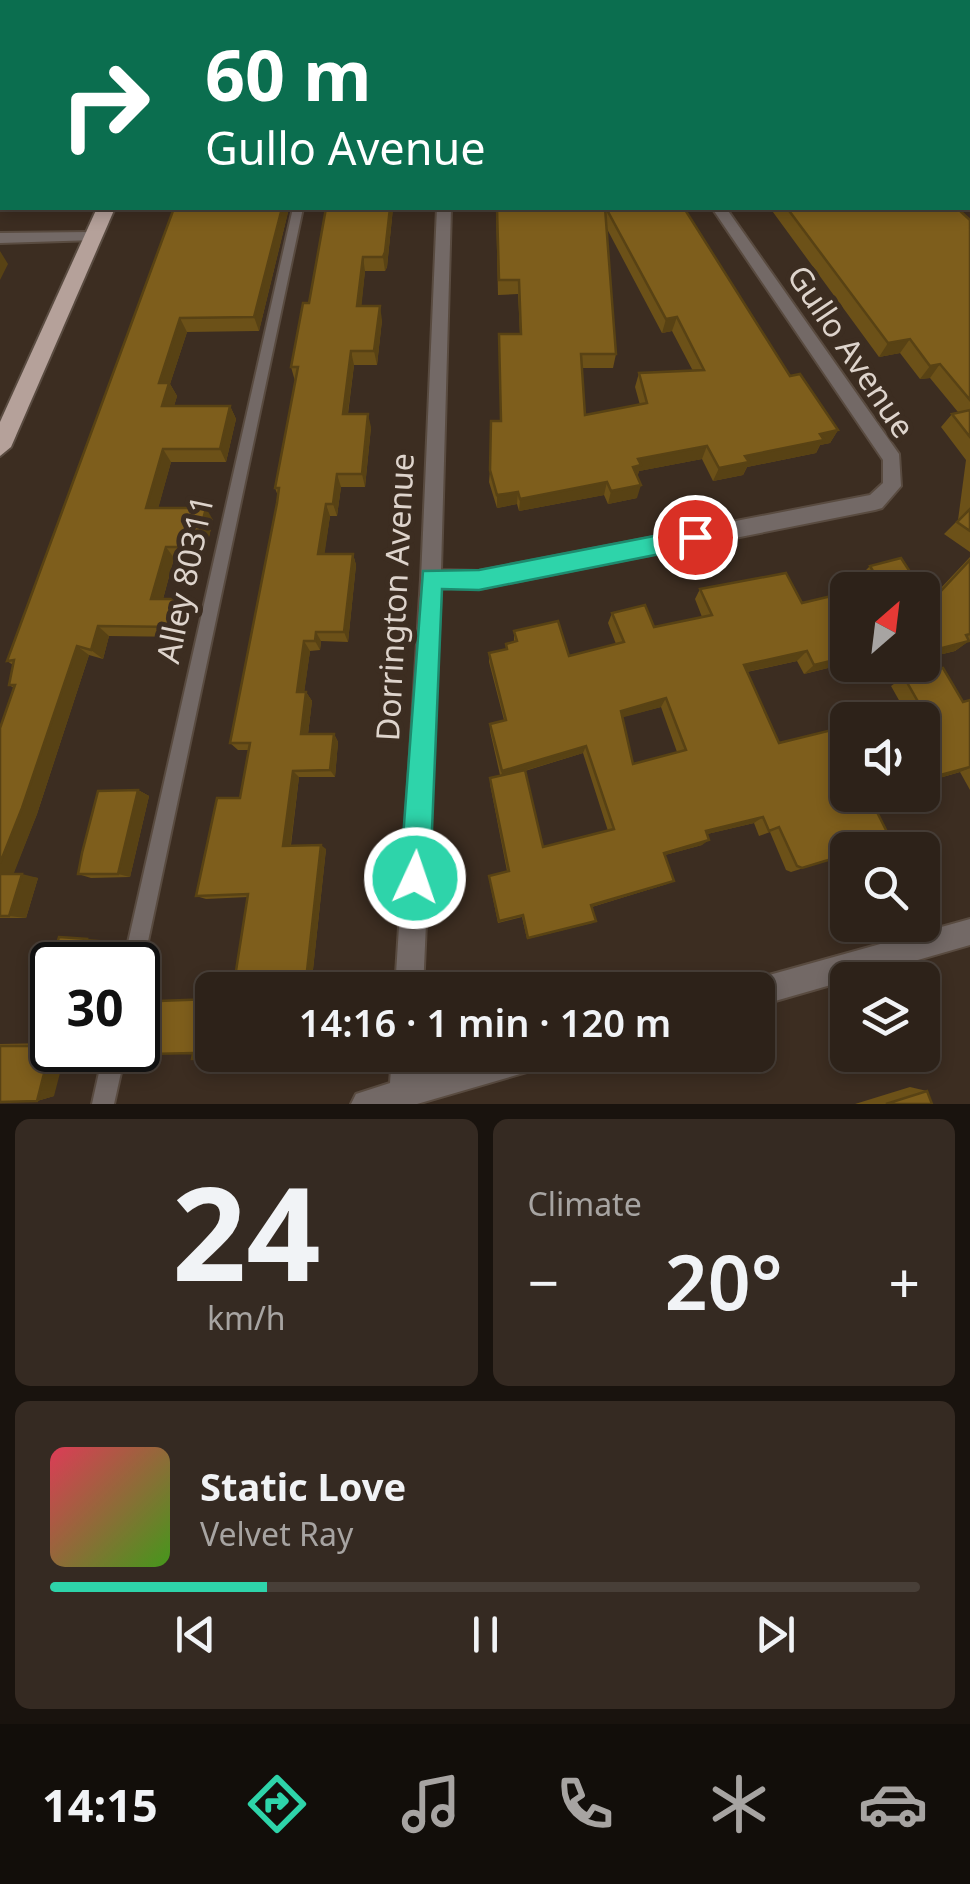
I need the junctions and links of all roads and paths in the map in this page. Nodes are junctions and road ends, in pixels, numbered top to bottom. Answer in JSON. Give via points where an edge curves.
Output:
{"nodes":[{"id":1,"x":105,"y":210,"type":"edge"},
{"id":2,"x":298,"y":210,"type":"edge"},
{"id":3,"x":444,"y":210,"type":"edge"},
{"id":4,"x":721,"y":210,"type":"edge"},
{"id":5,"x":91,"y":237,"type":"junction"},
{"id":6,"x":0,"y":238,"type":"edge"},
{"id":7,"x":0,"y":447,"type":"edge"},
{"id":8,"x":431,"y":578,"type":"junction"},
{"id":9,"x":970,"y":932,"type":"edge"},
{"id":10,"x":138,"y":942,"type":"edge"},
{"id":11,"x":410,"y":972,"type":"edge"},
{"id":12,"x":775,"y":987,"type":"edge"},
{"id":13,"x":110,"y":1072,"type":"edge"},
{"id":14,"x":405,"y":1072,"type":"edge"},
{"id":15,"x":485,"y":1072,"type":"edge"},
{"id":16,"x":403,"y":1099,"type":"edge"},
{"id":17,"x":103,"y":1104,"type":"edge"},
{"id":18,"x":366,"y":1104,"type":"edge"}],
"edges":[{"from":1,"to":5,"type":"main road"},
{"from":2,"to":10,"type":"lane","name":"Alley 80311"},
{"from":3,"to":8,"type":"street","name":"Dorrington Avenue"},
{"from":4,"to":8,"type":"street","name":"Gullo Avenue","via":[[892,459],[892,486],[874,502],[479,580]]},
{"from":5,"to":6,"type":"street"},
{"from":5,"to":7,"type":"main road"},
{"from":8,"to":11,"type":"street","name":"Dorrington Avenue"},
{"from":9,"to":12,"type":"street"},
{"from":13,"to":17,"type":"lane"},
{"from":14,"to":16,"type":"street"},
{"from":15,"to":16,"type":"street"},
{"from":16,"to":18,"type":"street"}]}
